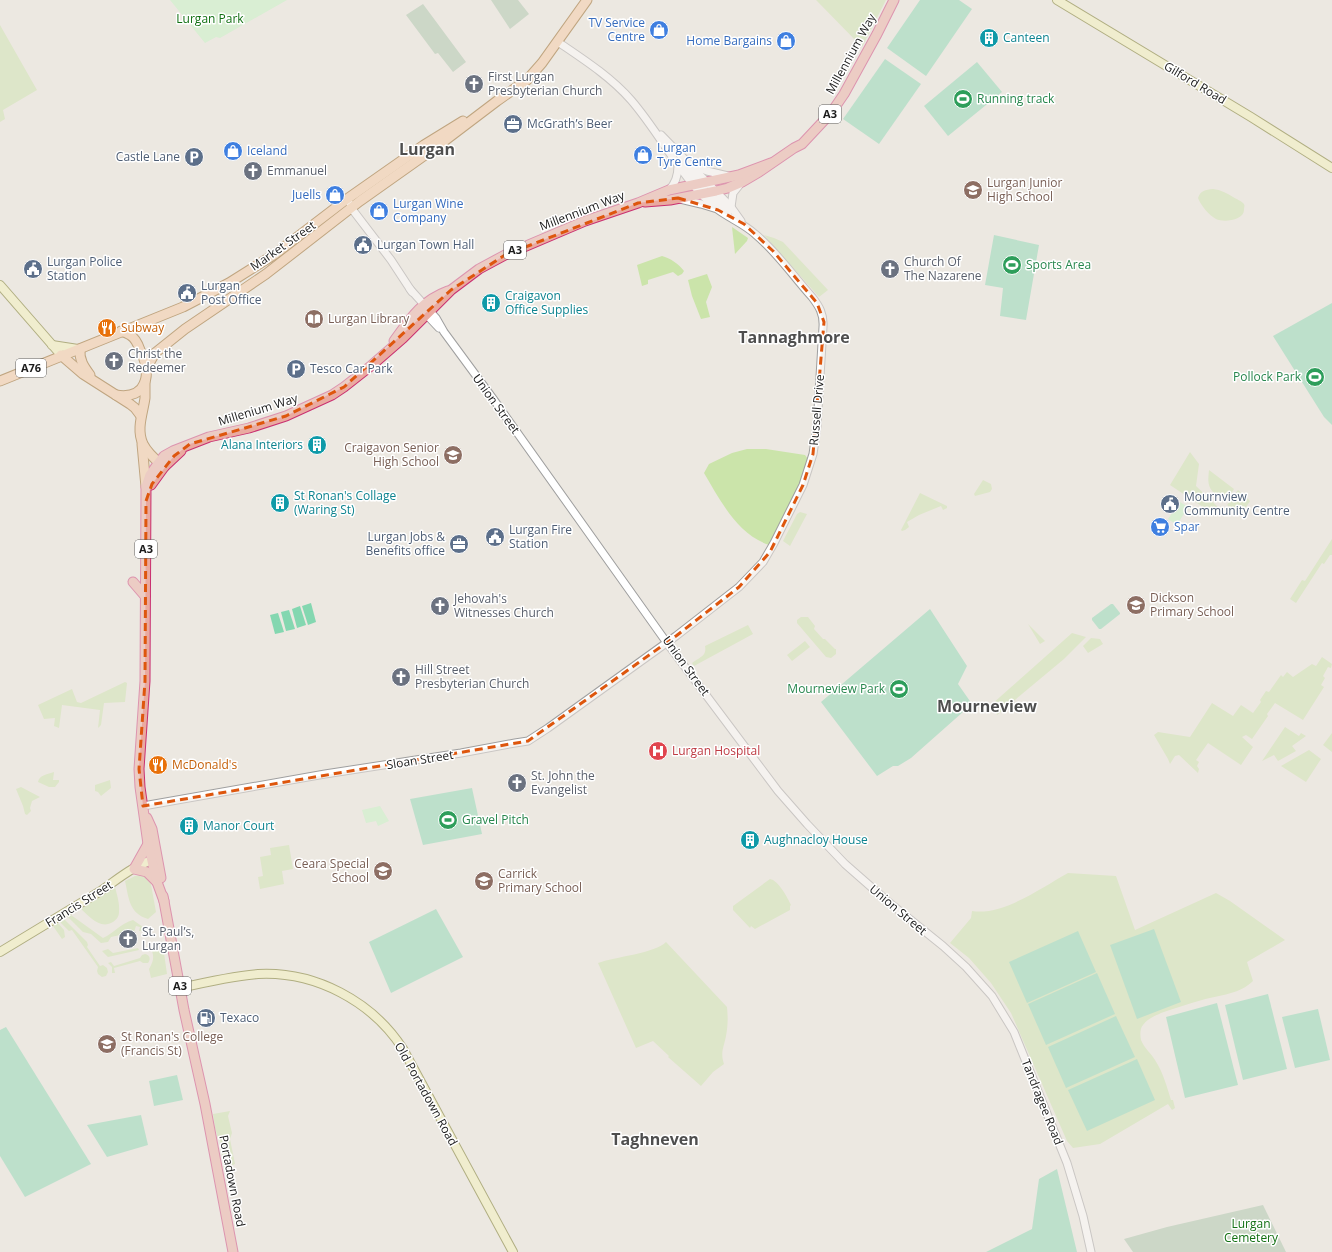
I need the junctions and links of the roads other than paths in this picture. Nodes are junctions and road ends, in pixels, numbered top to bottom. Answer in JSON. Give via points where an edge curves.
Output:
{"nodes":[{"id":1,"x":587,"y":0,"type":"edge"},
{"id":2,"x":894,"y":0,"type":"edge"},
{"id":3,"x":1057,"y":0,"type":"edge"},
{"id":4,"x":558,"y":42,"type":"junction"},
{"id":5,"x":650,"y":123,"type":"junction"},
{"id":6,"x":664,"y":138,"type":"junction"},
{"id":7,"x":771,"y":163,"type":"junction"},
{"id":8,"x":690,"y":165,"type":"junction"},
{"id":9,"x":678,"y":166,"type":"junction"},
{"id":10,"x":1332,"y":168,"type":"edge"},
{"id":11,"x":759,"y":172,"type":"junction"},
{"id":12,"x":729,"y":177,"type":"junction"},
{"id":13,"x":742,"y":182,"type":"junction"},
{"id":14,"x":704,"y":188,"type":"junction"},
{"id":15,"x":669,"y":190,"type":"junction"},
{"id":16,"x":678,"y":198,"type":"junction"},
{"id":17,"x":640,"y":202,"type":"junction"},
{"id":18,"x":349,"y":203,"type":"junction"},
{"id":19,"x":731,"y":207,"type":"junction"},
{"id":20,"x":718,"y":210,"type":"junction"},
{"id":21,"x":740,"y":223,"type":"junction"},
{"id":22,"x":0,"y":285,"type":"edge"},
{"id":23,"x":426,"y":310,"type":"junction"},
{"id":24,"x":139,"y":325,"type":"junction"},
{"id":25,"x":121,"y":331,"type":"junction"},
{"id":26,"x":51,"y":345,"type":"junction"},
{"id":27,"x":80,"y":349,"type":"junction"},
{"id":28,"x":155,"y":353,"type":"junction"},
{"id":29,"x":62,"y":356,"type":"junction"},
{"id":30,"x":383,"y":356,"type":"junction"},
{"id":31,"x":147,"y":367,"type":"junction"},
{"id":32,"x":0,"y":380,"type":"edge"},
{"id":33,"x":94,"y":380,"type":"junction"},
{"id":34,"x":146,"y":382,"type":"junction"},
{"id":35,"x":115,"y":394,"type":"junction"},
{"id":36,"x":332,"y":395,"type":"joint"},
{"id":37,"x":141,"y":416,"type":"junction"},
{"id":38,"x":142,"y":442,"type":"junction"},
{"id":39,"x":159,"y":465,"type":"junction"},
{"id":40,"x":146,"y":488,"type":"junction"},
{"id":41,"x":146,"y":501,"type":"junction"},
{"id":42,"x":133,"y":582,"type":"dead end"},
{"id":43,"x":145,"y":596,"type":"junction"},
{"id":44,"x":668,"y":643,"type":"junction"},
{"id":45,"x":144,"y":808,"type":"junction"},
{"id":46,"x":148,"y":844,"type":"junction"},
{"id":47,"x":154,"y":859,"type":"junction"},
{"id":48,"x":134,"y":869,"type":"junction"},
{"id":49,"x":157,"y":882,"type":"junction"},
{"id":50,"x":164,"y":901,"type":"junction"},
{"id":51,"x":0,"y":952,"type":"edge"},
{"id":52,"x":966,"y":967,"type":"joint"},
{"id":53,"x":180,"y":988,"type":"junction"},
{"id":54,"x":233,"y":1252,"type":"edge"},
{"id":55,"x":513,"y":1252,"type":"edge"},
{"id":56,"x":1091,"y":1252,"type":"edge"}],
"edges":[{"from":1,"to":4,"type":"main road","number":"A76"},
{"from":2,"to":7,"type":"highway","name":"Millennium Way","number":"A3","via":[[855,75],[831,113],[802,144]]},
{"from":3,"to":10,"type":"main road","name":"Gilford Road"},
{"from":4,"to":5,"type":"street","via":[[612,82]]},
{"from":4,"to":18,"type":"main road","number":"A76","via":[[527,80]]},
{"from":5,"to":6,"type":"street"},
{"from":5,"to":9,"type":"street"},
{"from":6,"to":8,"type":"street"},
{"from":6,"to":14,"type":"street","via":[[666,144]]},
{"from":7,"to":11,"type":"highway","name":"Millennium Way","number":"A3"},
{"from":7,"to":12,"type":"highway","name":"Millennium Way","number":"A3"},
{"from":8,"to":12,"type":"street"},
{"from":8,"to":14,"type":"street"},
{"from":9,"to":14,"type":"street"},
{"from":9,"to":15,"type":"street","via":[[676,179]]},
{"from":11,"to":13,"type":"highway","name":"Millennium Way","number":"A3"},
{"from":11,"to":14,"type":"highway"},
{"from":12,"to":14,"type":"highway","name":"Millennium Way","number":"A3"},
{"from":13,"to":14,"type":"highway","name":"Millennium Way","number":"A3"},
{"from":13,"to":19,"type":"street","via":[[733,193]]},
{"from":14,"to":15,"type":"highway","name":"Millennium Way","number":"A3"},
{"from":14,"to":16,"type":"highway","name":"Millennium Way","number":"A3"},
{"from":14,"to":17,"type":"highway"},
{"from":14,"to":19,"type":"street"},
{"from":14,"to":20,"type":"street"},
{"from":14,"to":21,"type":"street"},
{"from":15,"to":17,"type":"highway","name":"Millennium Way","number":"A3"},
{"from":16,"to":17,"type":"highway","name":"Millennium Way","number":"A3"},
{"from":16,"to":20,"type":"street"},
{"from":17,"to":23,"type":"highway","name":"Millennium Way","number":"A3","via":[[585,221],[505,255],[479,269]]},
{"from":18,"to":23,"type":"street","name":"Union Street"},
{"from":18,"to":24,"type":"main road","name":"Market Street","number":"A76","via":[[229,284]]},
{"from":18,"to":28,"type":"main road","name":"Market Street","number":"A76","via":[[272,270],[189,326]]},
{"from":19,"to":21,"type":"street"},
{"from":20,"to":21,"type":"street"},
{"from":21,"to":44,"type":"street","name":"Russell Drive","via":[[773,251],[817,303],[823,316],[818,426],[804,482],[763,562],[739,587]]},
{"from":22,"to":26,"type":"main road"},
{"from":23,"to":30,"type":"highway","name":"Millennium Way","number":"A3"},
{"from":23,"to":30,"type":"highway","name":"Millennium Way","number":"A3","via":[[394,341]]},
{"from":23,"to":44,"type":"street","name":"Union Street","via":[[436,318]]},
{"from":24,"to":25,"type":"main road","name":"Market Street","number":"A76"},
{"from":24,"to":28,"type":"main road","via":[[138,334],[146,349]]},
{"from":25,"to":27,"type":"main road","name":"Market Street","number":"A76"},
{"from":25,"to":31,"type":"main road","number":"A76","via":[[134,338]]},
{"from":26,"to":27,"type":"main road"},
{"from":26,"to":29,"type":"main road"},
{"from":27,"to":29,"type":"main road","name":"Market Street","number":"A76"},
{"from":27,"to":33,"type":"main road","number":"A76","via":[[82,364]]},
{"from":28,"to":31,"type":"main road","name":"Market Street","number":"A76"},
{"from":29,"to":32,"type":"main road","number":"A76"},
{"from":29,"to":33,"type":"main road","number":"A76"},
{"from":30,"to":36,"type":"highway","name":"Millennium Way","number":"A3"},
{"from":31,"to":34,"type":"main road","number":"A76"},
{"from":33,"to":35,"type":"main road","number":"A76"},
{"from":34,"to":35,"type":"main road","via":[[133,394]]},
{"from":34,"to":37,"type":"main road"},
{"from":35,"to":37,"type":"main road","via":[[135,408]]},
{"from":36,"to":39,"type":"highway","name":"Millenium Way","number":"A3","via":[[286,416],[190,444]]},
{"from":37,"to":38,"type":"main road"},
{"from":38,"to":39,"type":"main road"},
{"from":38,"to":40,"type":"main road"},
{"from":39,"to":40,"type":"highway","number":"A3","via":[[150,475]]},
{"from":39,"to":41,"type":"highway","number":"A3"},
{"from":40,"to":41,"type":"highway","number":"A3"},
{"from":41,"to":43,"type":"highway","number":"A3"},
{"from":42,"to":43,"type":"highway"},
{"from":43,"to":45,"type":"highway","number":"A3","via":[[139,769]]},
{"from":44,"to":45,"type":"street","name":"Sloan Street","via":[[528,741],[461,754],[325,774]]},
{"from":44,"to":52,"type":"street","name":"Union Street","via":[[768,778],[807,824],[868,885]]},
{"from":45,"to":46,"type":"highway","number":"A3"},
{"from":45,"to":47,"type":"highway","number":"A3","via":[[152,829]]},
{"from":46,"to":47,"type":"highway","number":"A3"},
{"from":46,"to":48,"type":"highway"},
{"from":47,"to":48,"type":"main road","name":"Francis Street"},
{"from":47,"to":49,"type":"highway","number":"A3"},
{"from":47,"to":50,"type":"highway","number":"A3"},
{"from":48,"to":49,"type":"highway","via":[[147,872]]},
{"from":48,"to":51,"type":"main road","name":"Francis Street"},
{"from":49,"to":50,"type":"highway","number":"A3"},
{"from":50,"to":53,"type":"highway","number":"A3"},
{"from":52,"to":56,"type":"street","name":"Tandragee Road","via":[[992,996],[1014,1032],[1072,1178]]},
{"from":53,"to":54,"type":"highway","name":"Portadown Road","number":"A3"},
{"from":53,"to":55,"type":"main road","name":"Old Portadown Road","via":[[241,976],[278,974],[322,984],[358,1003],[391,1033],[403,1049]]}]}
